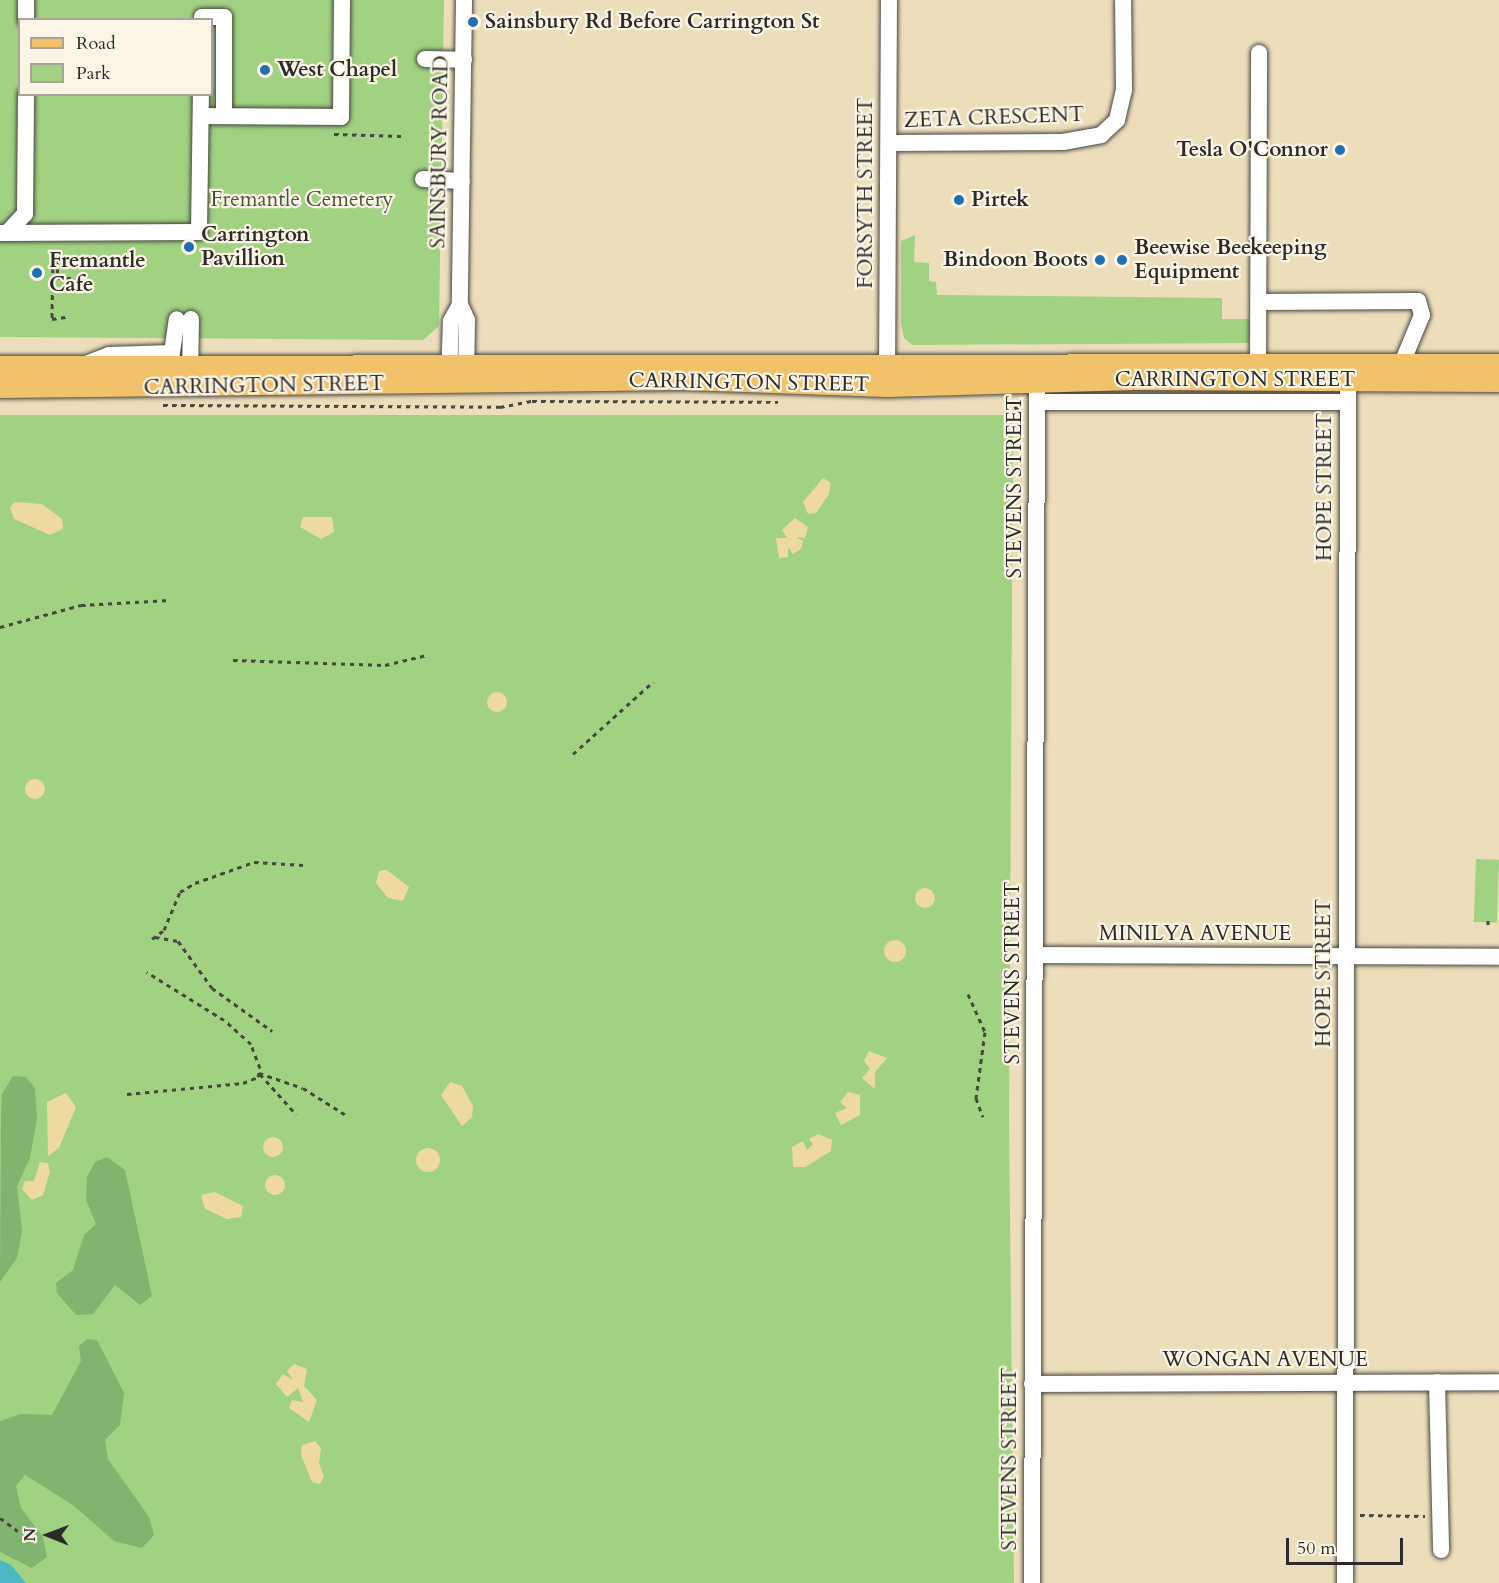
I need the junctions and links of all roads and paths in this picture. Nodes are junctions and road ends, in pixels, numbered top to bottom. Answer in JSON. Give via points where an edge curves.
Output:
{"nodes":[{"id":1,"x":26,"y":0,"type":"edge"},
{"id":2,"x":202,"y":0,"type":"edge"},
{"id":3,"x":342,"y":0,"type":"edge"},
{"id":4,"x":464,"y":0,"type":"edge"},
{"id":5,"x":889,"y":0,"type":"edge"},
{"id":6,"x":1123,"y":0,"type":"edge"},
{"id":7,"x":26,"y":18,"type":"edge"},
{"id":8,"x":202,"y":18,"type":"edge"},
{"id":9,"x":1259,"y":53,"type":"dead end"},
{"id":10,"x":425,"y":59,"type":"dead end"},
{"id":11,"x":464,"y":60,"type":"junction"},
{"id":12,"x":26,"y":96,"type":"edge"},
{"id":13,"x":201,"y":96,"type":"edge"},
{"id":14,"x":201,"y":116,"type":"junction"},
{"id":15,"x":224,"y":116,"type":"junction"},
{"id":16,"x":888,"y":143,"type":"junction"},
{"id":17,"x":423,"y":179,"type":"dead end"},
{"id":18,"x":462,"y":181,"type":"junction"},
{"id":19,"x":53,"y":232,"type":"junction"},
{"id":20,"x":3,"y":233,"type":"edge"},
{"id":21,"x":53,"y":250,"type":"junction"},
{"id":22,"x":71,"y":278,"type":"dead end"},
{"id":23,"x":1259,"y":302,"type":"junction"},
{"id":24,"x":70,"y":316,"type":"dead end"},
{"id":25,"x":887,"y":362,"type":"junction"},
{"id":26,"x":1258,"y":363,"type":"junction"},
{"id":27,"x":1402,"y":363,"type":"junction"},
{"id":28,"x":1499,"y":364,"type":"edge"},
{"id":29,"x":0,"y":366,"type":"edge"},
{"id":30,"x":80,"y":366,"type":"junction"},
{"id":31,"x":190,"y":366,"type":"junction"},
{"id":32,"x":1348,"y":372,"type":"junction"},
{"id":33,"x":457,"y":375,"type":"junction"},
{"id":34,"x":1499,"y":381,"type":"edge"},
{"id":35,"x":887,"y":386,"type":"junction"},
{"id":36,"x":0,"y":387,"type":"edge"},
{"id":37,"x":190,"y":387,"type":"junction"},
{"id":38,"x":1037,"y":390,"type":"junction"},
{"id":39,"x":781,"y":402,"type":"dead end"},
{"id":40,"x":998,"y":402,"type":"dead end"},
{"id":41,"x":1348,"y":402,"type":"junction"},
{"id":42,"x":152,"y":405,"type":"dead end"},
{"id":43,"x":170,"y":600,"type":"dead end"},
{"id":44,"x":0,"y":627,"type":"edge"},
{"id":45,"x":427,"y":656,"type":"dead end"},
{"id":46,"x":233,"y":660,"type":"dead end"},
{"id":47,"x":653,"y":682,"type":"dead end"},
{"id":48,"x":573,"y":754,"type":"dead end"},
{"id":49,"x":303,"y":865,"type":"dead end"},
{"id":50,"x":1488,"y":918,"type":"dead end"},
{"id":51,"x":1488,"y":925,"type":"dead end"},
{"id":52,"x":1035,"y":955,"type":"junction"},
{"id":53,"x":1347,"y":957,"type":"junction"},
{"id":54,"x":1499,"y":957,"type":"edge"},
{"id":55,"x":147,"y":972,"type":"dead end"},
{"id":56,"x":968,"y":994,"type":"dead end"},
{"id":57,"x":272,"y":1031,"type":"dead end"},
{"id":58,"x":259,"y":1073,"type":"junction"},
{"id":59,"x":127,"y":1094,"type":"dead end"},
{"id":60,"x":296,"y":1114,"type":"dead end"},
{"id":61,"x":350,"y":1117,"type":"dead end"},
{"id":62,"x":983,"y":1117,"type":"dead end"},
{"id":63,"x":1346,"y":1382,"type":"junction"},
{"id":64,"x":1437,"y":1382,"type":"junction"},
{"id":65,"x":1499,"y":1382,"type":"edge"},
{"id":66,"x":1032,"y":1384,"type":"junction"},
{"id":67,"x":1360,"y":1515,"type":"dead end"},
{"id":68,"x":1396,"y":1515,"type":"dead end"},
{"id":69,"x":1409,"y":1516,"type":"junction"},
{"id":70,"x":1439,"y":1516,"type":"junction"},
{"id":71,"x":0,"y":1518,"type":"edge"},
{"id":72,"x":18,"y":1531,"type":"dead end"},
{"id":73,"x":1441,"y":1550,"type":"dead end"},
{"id":74,"x":1032,"y":1583,"type":"edge"},
{"id":75,"x":1345,"y":1583,"type":"edge"}],
"edges":[{"from":1,"to":7,"type":"street"},
{"from":2,"to":8,"type":"street"},
{"from":3,"to":15,"type":"street","via":[[341,117]]},
{"from":4,"to":11,"type":"street","name":"SAINSBURY ROAD"},
{"from":5,"to":16,"type":"street","name":"FORSYTH STREET"},
{"from":6,"to":16,"type":"street","name":"ZETA CRESCENT","via":[[1124,90],[1116,120],[1101,135],[1063,142]]},
{"from":8,"to":15,"type":"street","via":[[224,17]]},
{"from":9,"to":23,"type":"street"},
{"from":10,"to":11,"type":"street"},
{"from":11,"to":18,"type":"street","name":"SAINSBURY ROAD"},
{"from":12,"to":20,"type":"street","via":[[25,214]]},
{"from":13,"to":14,"type":"street"},
{"from":14,"to":15,"type":"street"},
{"from":14,"to":19,"type":"street","via":[[199,232]]},
{"from":16,"to":25,"type":"street","name":"FORSYTH STREET"},
{"from":17,"to":18,"type":"street"},
{"from":18,"to":33,"type":"street","name":"SAINSBURY ROAD","via":[[460,305],[467,320]]},
{"from":19,"to":20,"type":"street"},
{"from":19,"to":21,"type":"path"},
{"from":21,"to":22,"type":"path","via":[[58,250],[58,278]]},
{"from":21,"to":24,"type":"path","via":[[52,319]]},
{"from":23,"to":26,"type":"street"},
{"from":23,"to":27,"type":"street","via":[[1418,300],[1422,315]]},
{"from":25,"to":33,"type":"main road","name":"CARRINGTON STREET"},
{"from":25,"to":35,"type":"street","name":"FORSYTH STREET"},
{"from":25,"to":38,"type":"main road","name":"CARRINGTON STREET"},
{"from":26,"to":32,"type":"main road","name":"CARRINGTON STREET"},
{"from":26,"to":38,"type":"main road","name":"CARRINGTON STREET"},
{"from":27,"to":28,"type":"main road","name":"CARRINGTON STREET"},
{"from":27,"to":32,"type":"main road","name":"CARRINGTON STREET"},
{"from":29,"to":30,"type":"main road","name":"CARRINGTON STREET"},
{"from":30,"to":31,"type":"main road","name":"CARRINGTON STREET"},
{"from":30,"to":31,"type":"street","via":[[109,355],[172,353],[184,319]]},
{"from":31,"to":33,"type":"main road","name":"CARRINGTON STREET"},
{"from":31,"to":37,"type":"street"},
{"from":32,"to":34,"type":"main road","name":"CARRINGTON STREET"},
{"from":32,"to":38,"type":"main road","name":"CARRINGTON STREET"},
{"from":32,"to":41,"type":"street","name":"HOPE STREET"},
{"from":33,"to":35,"type":"main road","name":"CARRINGTON STREET"},
{"from":33,"to":37,"type":"main road","name":"CARRINGTON STREET"},
{"from":35,"to":38,"type":"main road","name":"CARRINGTON STREET"},
{"from":36,"to":37,"type":"main road","name":"CARRINGTON STREET"},
{"from":38,"to":40,"type":"path"},
{"from":38,"to":41,"type":"street"},
{"from":38,"to":52,"type":"street","name":"STEVENS STREET"},
{"from":39,"to":42,"type":"path","via":[[532,400],[500,407]]},
{"from":41,"to":53,"type":"street","name":"HOPE STREET"},
{"from":43,"to":44,"type":"path","via":[[81,605]]},
{"from":45,"to":46,"type":"path","via":[[385,665]]},
{"from":47,"to":48,"type":"path"},
{"from":49,"to":57,"type":"path","via":[[254,862],[195,883],[180,892],[164,930],[153,938],[178,940],[212,988]]},
{"from":50,"to":51,"type":"path"},
{"from":52,"to":53,"type":"street","name":"MINILYA AVENUE"},
{"from":52,"to":66,"type":"street","name":"STEVENS STREET"},
{"from":53,"to":54,"type":"street","name":"MINILYA AVENUE"},
{"from":53,"to":63,"type":"street","name":"HOPE STREET"},
{"from":55,"to":58,"type":"path","via":[[245,1038],[258,1054]]},
{"from":56,"to":62,"type":"path","via":[[985,1032],[976,1098]]},
{"from":58,"to":59,"type":"path","via":[[243,1083]]},
{"from":58,"to":60,"type":"path"},
{"from":58,"to":61,"type":"path","via":[[303,1088]]},
{"from":63,"to":64,"type":"street","name":"WONGAN AVENUE"},
{"from":63,"to":66,"type":"street","name":"WONGAN AVENUE"},
{"from":63,"to":75,"type":"street","name":"HOPE STREET"},
{"from":64,"to":65,"type":"street","name":"WONGAN AVENUE"},
{"from":64,"to":70,"type":"street"},
{"from":66,"to":74,"type":"street","name":"STEVENS STREET"},
{"from":67,"to":69,"type":"path"},
{"from":68,"to":69,"type":"path"},
{"from":69,"to":70,"type":"path"},
{"from":70,"to":73,"type":"street"},
{"from":71,"to":72,"type":"path"}]}
